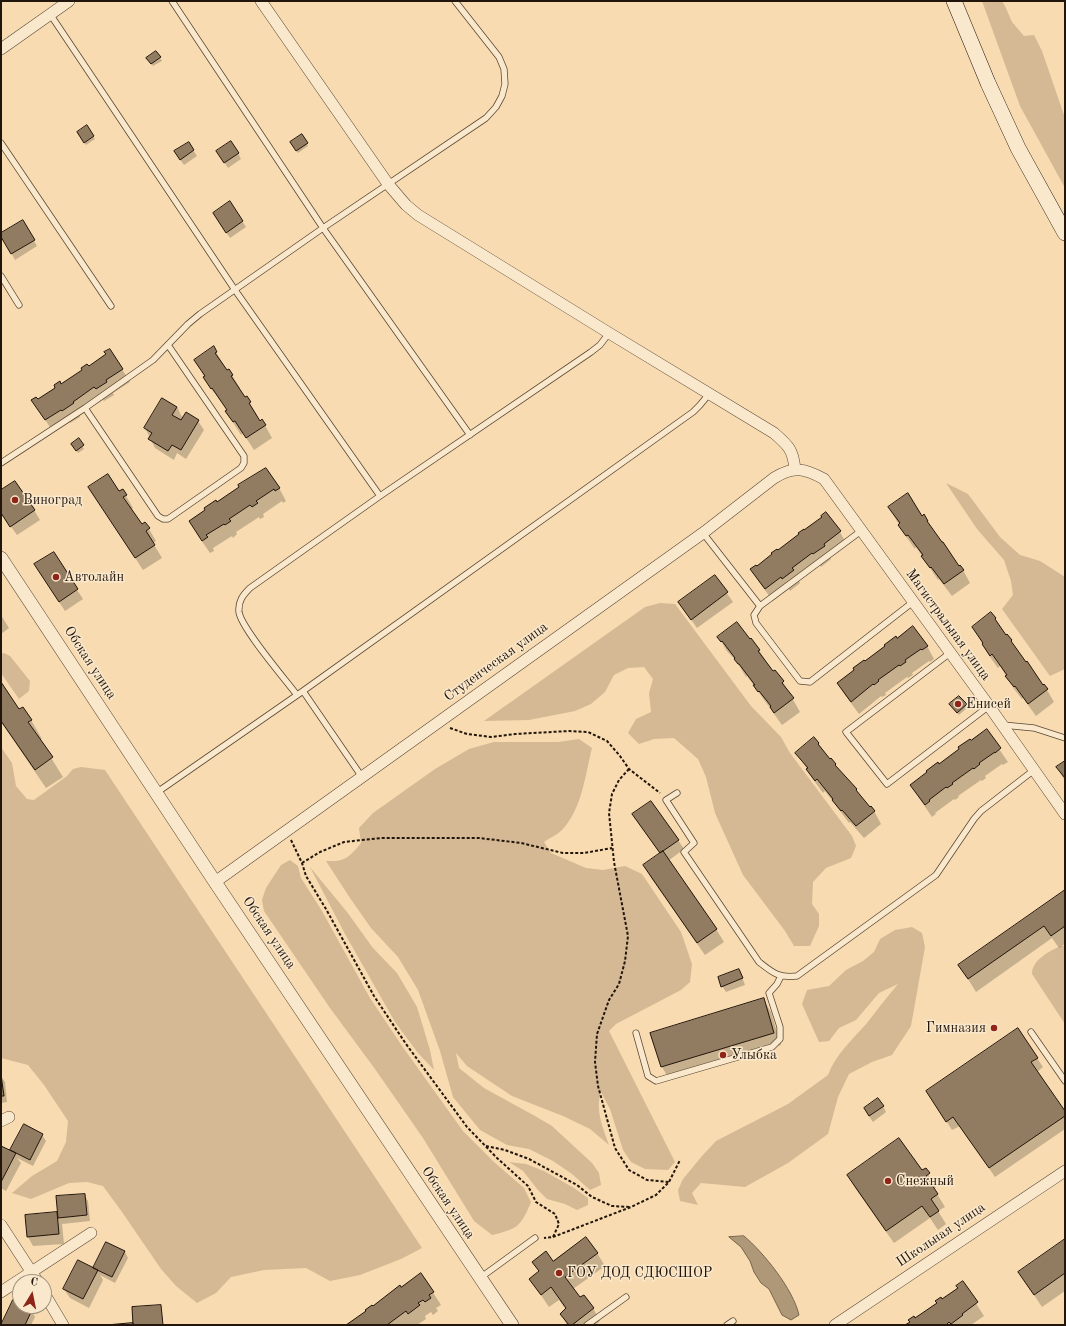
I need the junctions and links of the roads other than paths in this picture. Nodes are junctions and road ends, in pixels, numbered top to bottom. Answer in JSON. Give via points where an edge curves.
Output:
{"nodes":[{"id":1,"x":69,"y":1,"type":"edge"},
{"id":2,"x":172,"y":1,"type":"edge"},
{"id":3,"x":261,"y":1,"type":"edge"},
{"id":4,"x":455,"y":1,"type":"edge"},
{"id":5,"x":954,"y":1,"type":"edge"},
{"id":6,"x":50,"y":14,"type":"junction"},
{"id":7,"x":1,"y":49,"type":"edge"},
{"id":8,"x":1,"y":143,"type":"edge"},
{"id":9,"x":388,"y":184,"type":"junction"},
{"id":10,"x":323,"y":228,"type":"junction"},
{"id":11,"x":1065,"y":233,"type":"edge"},
{"id":12,"x":1,"y":276,"type":"edge"},
{"id":13,"x":236,"y":290,"type":"junction"},
{"id":14,"x":19,"y":305,"type":"dead end"},
{"id":15,"x":111,"y":306,"type":"dead end"},
{"id":16,"x":609,"y":333,"type":"junction"},
{"id":17,"x":168,"y":345,"type":"junction"},
{"id":18,"x":709,"y":394,"type":"junction"},
{"id":19,"x":85,"y":408,"type":"junction"},
{"id":20,"x":470,"y":435,"type":"junction"},
{"id":21,"x":1,"y":463,"type":"edge"},
{"id":22,"x":796,"y":469,"type":"junction"},
{"id":23,"x":380,"y":496,"type":"junction"},
{"id":24,"x":861,"y":531,"type":"junction"},
{"id":25,"x":703,"y":532,"type":"junction"},
{"id":26,"x":1,"y":558,"type":"edge"},
{"id":27,"x":913,"y":602,"type":"junction"},
{"id":28,"x":760,"y":606,"type":"junction"},
{"id":29,"x":950,"y":653,"type":"junction"},
{"id":30,"x":303,"y":691,"type":"junction"},
{"id":31,"x":297,"y":695,"type":"junction"},
{"id":32,"x":989,"y":706,"type":"junction"},
{"id":33,"x":1003,"y":725,"type":"junction"},
{"id":34,"x":1065,"y":738,"type":"edge"},
{"id":35,"x":1034,"y":770,"type":"junction"},
{"id":36,"x":362,"y":777,"type":"junction"},
{"id":37,"x":156,"y":793,"type":"junction"},
{"id":38,"x":677,"y":793,"type":"dead end"},
{"id":39,"x":1065,"y":814,"type":"edge"},
{"id":40,"x":215,"y":882,"type":"junction"},
{"id":41,"x":781,"y":976,"type":"junction"},
{"id":42,"x":1031,"y":1032,"type":"dead end"},
{"id":43,"x":636,"y":1033,"type":"dead end"},
{"id":44,"x":1065,"y":1081,"type":"edge"},
{"id":45,"x":1065,"y":1170,"type":"edge"},
{"id":46,"x":1,"y":1225,"type":"edge"},
{"id":47,"x":91,"y":1233,"type":"dead end"},
{"id":48,"x":535,"y":1238,"type":"road end"},
{"id":49,"x":31,"y":1271,"type":"junction"},
{"id":50,"x":33,"y":1274,"type":"edge"},
{"id":51,"x":479,"y":1278,"type":"junction"},
{"id":52,"x":1,"y":1292,"type":"edge"},
{"id":53,"x":626,"y":1297,"type":"dead end"},
{"id":54,"x":52,"y":1306,"type":"edge"},
{"id":55,"x":733,"y":1321,"type":"dead end"},
{"id":56,"x":63,"y":1325,"type":"edge"},
{"id":57,"x":512,"y":1325,"type":"edge"},
{"id":58,"x":587,"y":1325,"type":"edge"},
{"id":59,"x":727,"y":1325,"type":"edge"},
{"id":60,"x":835,"y":1325,"type":"edge"}],
"edges":[{"from":1,"to":6,"type":"street"},
{"from":2,"to":10,"type":"lane"},
{"from":3,"to":9,"type":"street"},
{"from":4,"to":9,"type":"lane","via":[[499,57],[504,69],[505,84],[502,96],[486,118]]},
{"from":5,"to":11,"type":"main road","via":[[1018,148]]},
{"from":6,"to":7,"type":"street"},
{"from":6,"to":13,"type":"lane"},
{"from":8,"to":15,"type":"lane"},
{"from":9,"to":10,"type":"lane"},
{"from":9,"to":16,"type":"street","via":[[418,215]]},
{"from":10,"to":13,"type":"lane"},
{"from":10,"to":20,"type":"lane"},
{"from":12,"to":14,"type":"lane"},
{"from":13,"to":17,"type":"lane","via":[[200,314]]},
{"from":13,"to":23,"type":"lane"},
{"from":16,"to":18,"type":"street"},
{"from":16,"to":20,"type":"lane","via":[[591,352]]},
{"from":17,"to":19,"type":"lane","via":[[153,360]]},
{"from":17,"to":19,"type":"lane","via":[[244,456],[241,468],[168,519],[163,519],[158,516]]},
{"from":18,"to":22,"type":"street","via":[[786,443],[794,455]]},
{"from":18,"to":30,"type":"lane","via":[[693,412]]},
{"from":19,"to":21,"type":"lane"},
{"from":20,"to":23,"type":"lane"},
{"from":22,"to":24,"type":"street","name":"Магистральная улица","via":[[812,472],[824,479]]},
{"from":22,"to":25,"type":"street","name":"Студенческая улица","via":[[774,478]]},
{"from":23,"to":31,"type":"lane","via":[[242,596],[239,614],[246,628]]},
{"from":24,"to":27,"type":"street","name":"Магистральная улица"},
{"from":24,"to":28,"type":"lane"},
{"from":25,"to":28,"type":"lane"},
{"from":25,"to":36,"type":"street","name":"Студенческая улица"},
{"from":26,"to":37,"type":"street","name":"Обская улица"},
{"from":27,"to":28,"type":"lane","via":[[810,682],[800,681],[756,623],[754,615]]},
{"from":27,"to":29,"type":"street","name":"Магистральная улица"},
{"from":29,"to":32,"type":"street","name":"Магистральная улица"},
{"from":29,"to":32,"type":"lane","via":[[846,732],[887,784]]},
{"from":30,"to":31,"type":"lane"},
{"from":30,"to":36,"type":"lane"},
{"from":31,"to":37,"type":"lane"},
{"from":32,"to":33,"type":"street","name":"Магистральная улица"},
{"from":33,"to":34,"type":"lane","via":[[1034,728]]},
{"from":33,"to":35,"type":"street","name":"Магистральная улица"},
{"from":35,"to":39,"type":"street","name":"Магистральная улица"},
{"from":35,"to":41,"type":"lane","via":[[980,811],[936,875],[797,976]]},
{"from":36,"to":40,"type":"street","name":"Студенческая улица"},
{"from":37,"to":40,"type":"street","name":"Обская улица"},
{"from":38,"to":41,"type":"lane","via":[[666,800],[694,844],[684,852],[759,962]]},
{"from":40,"to":51,"type":"street","name":"Обская улица"},
{"from":41,"to":43,"type":"lane","via":[[778,984],[769,992],[780,1027],[780,1040],[772,1047],[656,1082],[648,1076]]},
{"from":42,"to":44,"type":"lane"},
{"from":45,"to":60,"type":"street","name":"Школьная улица"},
{"from":46,"to":49,"type":"street"},
{"from":47,"to":49,"type":"street"},
{"from":48,"to":51,"type":"lane"},
{"from":49,"to":50,"type":"street"},
{"from":49,"to":52,"type":"street"},
{"from":51,"to":57,"type":"street","name":"Обская улица"},
{"from":53,"to":58,"type":"lane"},
{"from":54,"to":56,"type":"street"},
{"from":55,"to":59,"type":"lane"}]}
